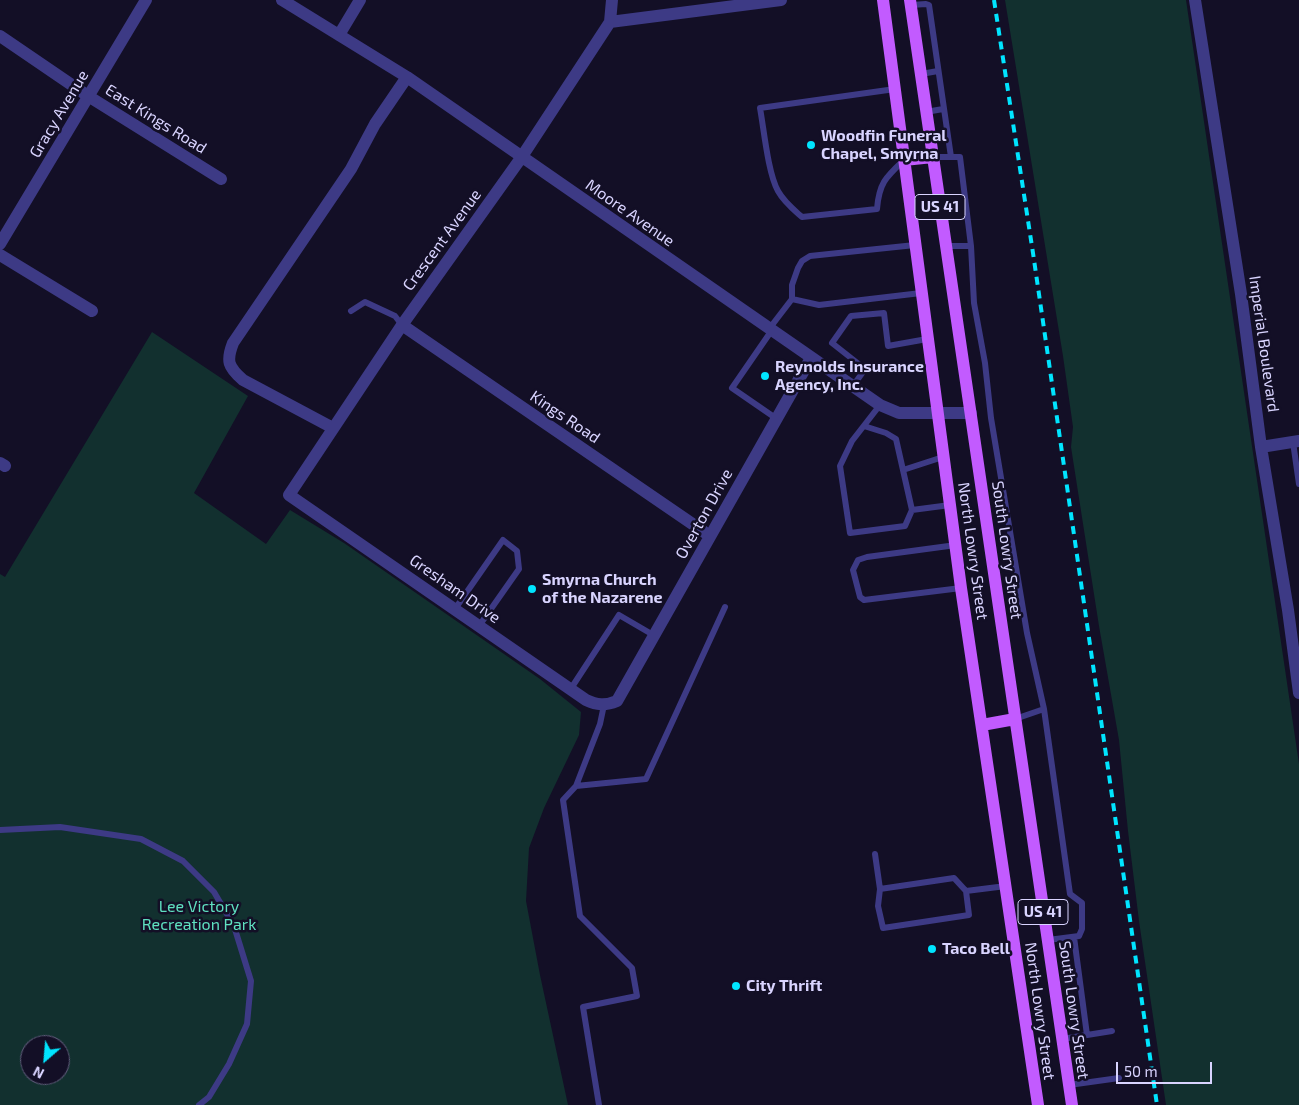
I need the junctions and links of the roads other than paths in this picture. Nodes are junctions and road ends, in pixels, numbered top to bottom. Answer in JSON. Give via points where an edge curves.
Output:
{"nodes":[{"id":1,"x":146,"y":0,"type":"edge"},
{"id":2,"x":282,"y":0,"type":"edge"},
{"id":3,"x":360,"y":0,"type":"edge"},
{"id":4,"x":612,"y":0,"type":"edge"},
{"id":5,"x":781,"y":0,"type":"edge"},
{"id":6,"x":883,"y":0,"type":"edge"},
{"id":7,"x":1195,"y":0,"type":"edge"},
{"id":8,"x":910,"y":3,"type":"edge"},
{"id":9,"x":610,"y":22,"type":"junction"},
{"id":10,"x":339,"y":35,"type":"junction"},
{"id":11,"x":0,"y":36,"type":"edge"},
{"id":12,"x":938,"y":70,"type":"junction"},
{"id":13,"x":921,"y":74,"type":"junction"},
{"id":14,"x":407,"y":78,"type":"junction"},
{"id":15,"x":895,"y":89,"type":"junction"},
{"id":16,"x":88,"y":96,"type":"junction"},
{"id":17,"x":943,"y":110,"type":"junction"},
{"id":18,"x":926,"y":112,"type":"junction"},
{"id":19,"x":933,"y":157,"type":"junction"},
{"id":20,"x":951,"y":157,"type":"junction"},
{"id":21,"x":521,"y":158,"type":"junction"},
{"id":22,"x":904,"y":160,"type":"junction"},
{"id":23,"x":221,"y":179,"type":"dead end"},
{"id":24,"x":0,"y":244,"type":"edge"},
{"id":25,"x":915,"y":245,"type":"junction"},
{"id":26,"x":946,"y":246,"type":"junction"},
{"id":27,"x":971,"y":246,"type":"junction"},
{"id":28,"x":0,"y":255,"type":"edge"},
{"id":29,"x":921,"y":293,"type":"junction"},
{"id":30,"x":792,"y":299,"type":"junction"},
{"id":31,"x":92,"y":311,"type":"dead end"},
{"id":32,"x":351,"y":311,"type":"dead end"},
{"id":33,"x":402,"y":325,"type":"junction"},
{"id":34,"x":770,"y":329,"type":"junction"},
{"id":35,"x":927,"y":339,"type":"junction"},
{"id":36,"x":811,"y":358,"type":"junction"},
{"id":37,"x":853,"y":386,"type":"junction"},
{"id":38,"x":880,"y":405,"type":"junction"},
{"id":39,"x":937,"y":412,"type":"junction"},
{"id":40,"x":971,"y":413,"type":"junction"},
{"id":41,"x":777,"y":419,"type":"junction"},
{"id":42,"x":864,"y":426,"type":"junction"},
{"id":43,"x":333,"y":428,"type":"junction"},
{"id":44,"x":1296,"y":442,"type":"edge"},
{"id":45,"x":1261,"y":447,"type":"junction"},
{"id":46,"x":943,"y":457,"type":"junction"},
{"id":47,"x":903,"y":470,"type":"junction"},
{"id":48,"x":1299,"y":484,"type":"edge"},
{"id":49,"x":289,"y":495,"type":"joint"},
{"id":50,"x":950,"y":505,"type":"junction"},
{"id":51,"x":912,"y":510,"type":"junction"},
{"id":52,"x":710,"y":536,"type":"junction"},
{"id":53,"x":956,"y":544,"type":"junction"},
{"id":54,"x":961,"y":588,"type":"junction"},
{"id":55,"x":725,"y":607,"type":"dead end"},
{"id":56,"x":455,"y":609,"type":"junction"},
{"id":57,"x":1293,"y":609,"type":"edge"},
{"id":58,"x":479,"y":626,"type":"junction"},
{"id":59,"x":654,"y":636,"type":"junction"},
{"id":60,"x":570,"y":690,"type":"junction"},
{"id":61,"x":1299,"y":693,"type":"edge"},
{"id":62,"x":604,"y":705,"type":"junction"},
{"id":63,"x":1044,"y":709,"type":"junction"},
{"id":64,"x":1015,"y":719,"type":"junction"},
{"id":65,"x":982,"y":725,"type":"junction"},
{"id":66,"x":576,"y":786,"type":"junction"},
{"id":67,"x":0,"y":830,"type":"edge"},
{"id":68,"x":876,"y":854,"type":"dead end"},
{"id":69,"x":1006,"y":886,"type":"junction"},
{"id":70,"x":880,"y":888,"type":"junction"},
{"id":71,"x":966,"y":891,"type":"junction"},
{"id":72,"x":1074,"y":937,"type":"junction"},
{"id":73,"x":1048,"y":940,"type":"junction"},
{"id":74,"x":1112,"y":1031,"type":"dead end"},
{"id":75,"x":1087,"y":1035,"type":"junction"},
{"id":76,"x":1062,"y":1039,"type":"junction"},
{"id":77,"x":1119,"y":1078,"type":"dead end"},
{"id":78,"x":1069,"y":1085,"type":"junction"},
{"id":79,"x":199,"y":1105,"type":"edge"},
{"id":80,"x":599,"y":1105,"type":"edge"},
{"id":81,"x":1038,"y":1105,"type":"edge"},
{"id":82,"x":1072,"y":1105,"type":"edge"}],
"edges":[{"from":1,"to":16,"type":"street","name":"Gracy Avenue"},
{"from":2,"to":10,"type":"street","name":"Moore Avenue"},
{"from":3,"to":10,"type":"street"},
{"from":4,"to":9,"type":"street","name":"Crescent Avenue"},
{"from":5,"to":9,"type":"street"},
{"from":6,"to":15,"type":"main road","name":"North Lowry Street","number":"US 41"},
{"from":7,"to":45,"type":"street","name":"Imperial Boulevard","via":[[1241,294]]},
{"from":8,"to":12,"type":"lane","via":[[929,5]]},
{"from":8,"to":13,"type":"main road","name":"South Lowry Street","number":"US 41"},
{"from":9,"to":21,"type":"street","name":"Crescent Avenue"},
{"from":10,"to":14,"type":"street","name":"Moore Avenue"},
{"from":11,"to":16,"type":"street","name":"East Kings Road"},
{"from":12,"to":13,"type":"lane"},
{"from":12,"to":17,"type":"lane"},
{"from":13,"to":18,"type":"main road","name":"South Lowry Street","number":"US 41"},
{"from":14,"to":21,"type":"street","name":"Moore Avenue"},
{"from":14,"to":43,"type":"street","via":[[375,124],[351,169],[229,352],[228,361],[233,371],[243,380]]},
{"from":15,"to":22,"type":"main road","name":"North Lowry Street","number":"US 41"},
{"from":15,"to":22,"type":"lane","via":[[760,108],[775,184],[786,203],[802,217],[877,209],[878,194],[885,178]]},
{"from":16,"to":23,"type":"street","name":"East Kings Road"},
{"from":16,"to":24,"type":"street","name":"Gracy Avenue"},
{"from":17,"to":18,"type":"lane"},
{"from":17,"to":20,"type":"lane"},
{"from":18,"to":19,"type":"main road","name":"South Lowry Street","number":"US 41"},
{"from":19,"to":20,"type":"lane"},
{"from":19,"to":22,"type":"main road"},
{"from":19,"to":26,"type":"main road","name":"South Lowry Street","number":"US 41"},
{"from":20,"to":27,"type":"lane","via":[[960,157]]},
{"from":21,"to":33,"type":"street","name":"Crescent Avenue"},
{"from":21,"to":34,"type":"street","name":"Moore Avenue"},
{"from":22,"to":25,"type":"main road","name":"North Lowry Street","number":"US 41"},
{"from":25,"to":29,"type":"main road","name":"North Lowry Street","number":"US 41"},
{"from":25,"to":30,"type":"lane","via":[[810,256],[798,268],[792,285]]},
{"from":26,"to":27,"type":"lane"},
{"from":26,"to":40,"type":"main road","name":"South Lowry Street","number":"US 41"},
{"from":27,"to":63,"type":"lane","via":[[974,303],[1006,514]]},
{"from":28,"to":31,"type":"street"},
{"from":29,"to":30,"type":"lane","via":[[818,305]]},
{"from":29,"to":35,"type":"main road","name":"North Lowry Street","number":"US 41"},
{"from":30,"to":34,"type":"lane"},
{"from":32,"to":33,"type":"lane","via":[[365,302],[395,316]]},
{"from":33,"to":43,"type":"street","name":"Crescent Avenue"},
{"from":33,"to":52,"type":"street","name":"Kings Road"},
{"from":34,"to":36,"type":"street","name":"Moore Avenue"},
{"from":34,"to":41,"type":"lane","via":[[732,388]]},
{"from":35,"to":37,"type":"lane","via":[[888,346],[884,313],[851,316],[832,343],[865,368]]},
{"from":35,"to":39,"type":"main road","name":"North Lowry Street","number":"US 41"},
{"from":36,"to":37,"type":"street","name":"Moore Avenue"},
{"from":36,"to":41,"type":"street","name":"Overton Drive"},
{"from":37,"to":38,"type":"street","name":"Moore Avenue"},
{"from":38,"to":39,"type":"street","name":"Moore Avenue","via":[[899,413]]},
{"from":38,"to":42,"type":"lane"},
{"from":39,"to":40,"type":"street","name":"Moore Avenue"},
{"from":39,"to":46,"type":"main road","name":"North Lowry Street","number":"US 41"},
{"from":40,"to":64,"type":"main road","name":"South Lowry Street","number":"US 41"},
{"from":41,"to":52,"type":"street","name":"Overton Drive"},
{"from":42,"to":47,"type":"lane","via":[[886,432],[896,439]]},
{"from":42,"to":51,"type":"lane","via":[[852,441],[840,466],[850,533],[905,526]]},
{"from":43,"to":49,"type":"street","name":"Crescent Avenue"},
{"from":44,"to":45,"type":"street"},
{"from":44,"to":48,"type":"lane"},
{"from":45,"to":57,"type":"street","name":"Imperial Boulevard"},
{"from":46,"to":47,"type":"lane"},
{"from":46,"to":50,"type":"main road","name":"North Lowry Street","number":"US 41"},
{"from":47,"to":51,"type":"lane"},
{"from":49,"to":56,"type":"street","name":"Gresham Drive"},
{"from":50,"to":51,"type":"lane"},
{"from":50,"to":53,"type":"main road","name":"North Lowry Street","number":"US 41"},
{"from":52,"to":59,"type":"street","name":"Overton Drive"},
{"from":53,"to":54,"type":"main road","name":"North Lowry Street","number":"US 41"},
{"from":53,"to":54,"type":"lane","via":[[867,557],[858,560],[853,570],[860,597],[864,600]]},
{"from":54,"to":65,"type":"main road","name":"North Lowry Street","number":"US 41"},
{"from":55,"to":66,"type":"lane","via":[[646,779]]},
{"from":56,"to":58,"type":"street","name":"Gresham Drive"},
{"from":56,"to":58,"type":"lane","via":[[503,540],[518,551],[519,569]]},
{"from":57,"to":61,"type":"street","name":"Imperial Boulevard"},
{"from":58,"to":60,"type":"street","name":"Gresham Drive"},
{"from":59,"to":60,"type":"lane","via":[[619,615]]},
{"from":59,"to":62,"type":"street","name":"Overton Drive","via":[[617,701]]},
{"from":60,"to":62,"type":"street","name":"Gresham Drive","via":[[586,700]]},
{"from":62,"to":66,"type":"lane"},
{"from":63,"to":64,"type":"lane"},
{"from":63,"to":72,"type":"lane","via":[[1070,894],[1082,903],[1082,928],[1079,936]]},
{"from":64,"to":65,"type":"main road"},
{"from":64,"to":73,"type":"main road","name":"South Lowry Street","number":"US 41"},
{"from":65,"to":69,"type":"main road","name":"North Lowry Street","number":"US 41"},
{"from":66,"to":80,"type":"lane","via":[[562,800],[580,916],[632,968],[637,996],[583,1007]]},
{"from":67,"to":79,"type":"lane","via":[[60,827],[141,839],[183,861],[214,892],[234,926],[251,981],[247,1024],[229,1064],[209,1096]]},
{"from":68,"to":70,"type":"lane"},
{"from":69,"to":71,"type":"lane"},
{"from":69,"to":81,"type":"main road","name":"North Lowry Street","number":"US 41"},
{"from":70,"to":71,"type":"lane","via":[[954,878]]},
{"from":70,"to":71,"type":"lane","via":[[878,906],[883,928],[969,916]]},
{"from":72,"to":73,"type":"lane"},
{"from":72,"to":75,"type":"lane"},
{"from":73,"to":76,"type":"main road","name":"South Lowry Street","number":"US 41"},
{"from":74,"to":75,"type":"lane"},
{"from":75,"to":76,"type":"lane"},
{"from":76,"to":78,"type":"main road","name":"South Lowry Street","number":"US 41"},
{"from":77,"to":78,"type":"lane"},
{"from":78,"to":82,"type":"main road","name":"South Lowry Street","number":"US 41"}]}
